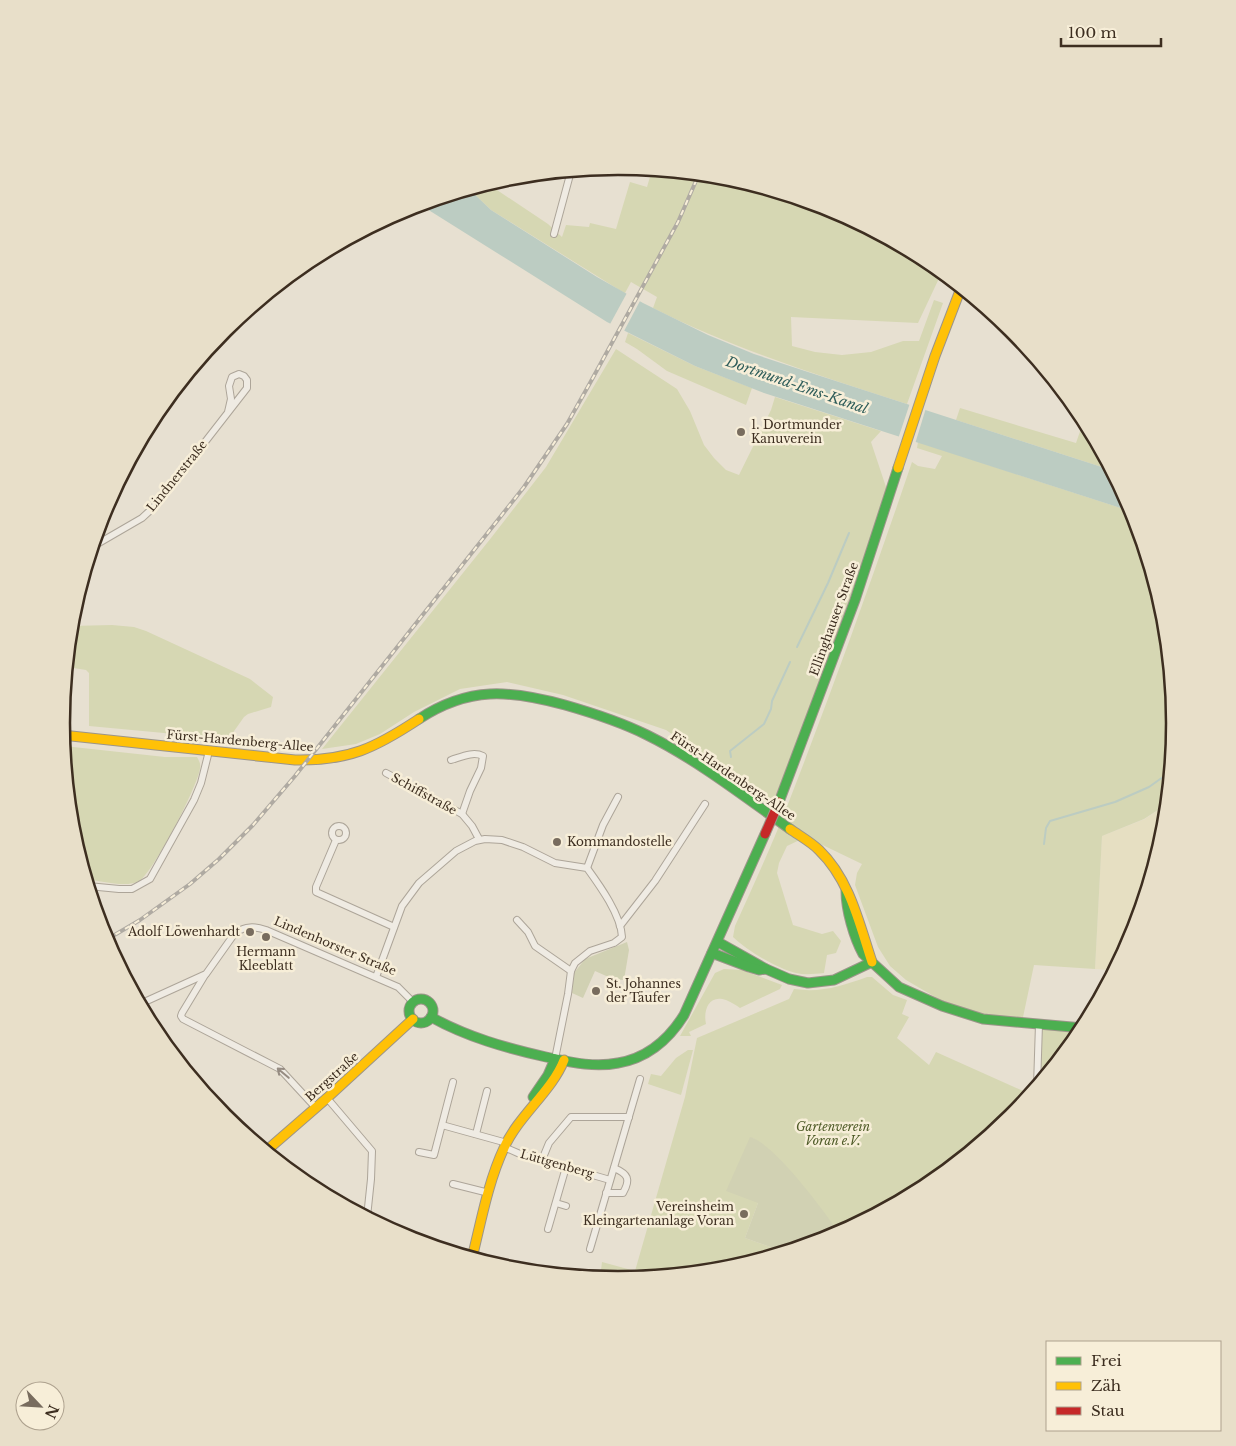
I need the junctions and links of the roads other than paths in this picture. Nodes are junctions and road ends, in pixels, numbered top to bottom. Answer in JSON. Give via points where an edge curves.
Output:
{"nodes":[{"id":1,"x":569,"y":177,"type":"edge"},
{"id":2,"x":554,"y":234,"type":"dead end"},
{"id":3,"x":959,"y":294,"type":"edge"},
{"id":4,"x":228,"y":412,"type":"junction"},
{"id":5,"x":101,"y":542,"type":"edge"},
{"id":6,"x":70,"y":736,"type":"edge"},
{"id":7,"x":209,"y":751,"type":"junction"},
{"id":8,"x":451,"y":760,"type":"dead end"},
{"id":9,"x":386,"y":773,"type":"dead end"},
{"id":10,"x":618,"y":797,"type":"dead end"},
{"id":11,"x":705,"y":804,"type":"dead end"},
{"id":12,"x":462,"y":814,"type":"junction"},
{"id":13,"x":479,"y":839,"type":"junction"},
{"id":14,"x":336,"y":840,"type":"dead end"},
{"id":15,"x":588,"y":868,"type":"junction"},
{"id":16,"x":95,"y":887,"type":"edge"},
{"id":17,"x":517,"y":920,"type":"dead end"},
{"id":18,"x":620,"y":926,"type":"junction"},
{"id":19,"x":394,"y":927,"type":"junction"},
{"id":20,"x":718,"y":942,"type":"junction"},
{"id":21,"x":712,"y":953,"type":"junction"},
{"id":22,"x":872,"y":962,"type":"junction"},
{"id":23,"x":766,"y":969,"type":"junction"},
{"id":24,"x":571,"y":972,"type":"junction"},
{"id":25,"x":206,"y":974,"type":"junction"},
{"id":26,"x":376,"y":977,"type":"junction"},
{"id":27,"x":146,"y":1001,"type":"edge"},
{"id":28,"x":413,"y":1002,"type":"junction"},
{"id":29,"x":431,"y":1017,"type":"junction"},
{"id":30,"x":413,"y":1019,"type":"junction"},
{"id":31,"x":1039,"y":1024,"type":"junction"},
{"id":32,"x":1074,"y":1027,"type":"edge"},
{"id":33,"x":560,"y":1059,"type":"junction"},
{"id":34,"x":1037,"y":1075,"type":"edge"},
{"id":35,"x":640,"y":1080,"type":"dead end"},
{"id":36,"x":453,"y":1082,"type":"dead end"},
{"id":37,"x":487,"y":1091,"type":"dead end"},
{"id":38,"x":327,"y":1098,"type":"junction"},
{"id":39,"x":316,"y":1108,"type":"junction"},
{"id":40,"x":629,"y":1117,"type":"junction"},
{"id":41,"x":442,"y":1125,"type":"junction"},
{"id":42,"x":476,"y":1134,"type":"junction"},
{"id":43,"x":505,"y":1145,"type":"junction"},
{"id":44,"x":271,"y":1147,"type":"edge"},
{"id":45,"x":419,"y":1152,"type":"dead end"},
{"id":46,"x":542,"y":1160,"type":"junction"},
{"id":47,"x":566,"y":1167,"type":"junction"},
{"id":48,"x":614,"y":1168,"type":"junction"},
{"id":49,"x":610,"y":1180,"type":"junction"},
{"id":50,"x":453,"y":1184,"type":"dead end"},
{"id":51,"x":489,"y":1193,"type":"junction"},
{"id":52,"x":606,"y":1193,"type":"junction"},
{"id":53,"x":556,"y":1203,"type":"junction"},
{"id":54,"x":566,"y":1206,"type":"dead end"},
{"id":55,"x":368,"y":1210,"type":"edge"},
{"id":56,"x":548,"y":1229,"type":"dead end"},
{"id":57,"x":590,"y":1250,"type":"dead end"},
{"id":58,"x":474,"y":1251,"type":"edge"}],
"edges":[{"from":1,"to":2,"type":"street"},
{"from":3,"to":20,"type":"street","name":"Ellinghauser Straße","bridge":true,"via":[[831,666],[766,834]]},
{"from":4,"to":4,"type":"street","name":"Lindnerstraße","via":[[248,384],[239,374],[232,377],[229,386]]},
{"from":4,"to":5,"type":"street","name":"Lindnerstraße","via":[[156,505],[142,518]]},
{"from":6,"to":7,"type":"street","name":"Fürst-Hardenberg-Allee"},
{"from":7,"to":16,"type":"street","via":[[194,800],[146,882],[132,889]]},
{"from":7,"to":22,"type":"street","name":"Fürst-Hardenberg-Allee","via":[[295,760],[337,758],[360,753],[454,700],[474,695],[520,694],[604,717],[653,737],[686,757],[817,848],[838,874],[846,891],[846,903],[859,947]]},
{"from":8,"to":12,"type":"street","via":[[472,754],[483,756]]},
{"from":9,"to":12,"type":"street","name":"Schiffstraße"},
{"from":10,"to":15,"type":"street","via":[[603,825]]},
{"from":11,"to":18,"type":"street","via":[[655,881]]},
{"from":12,"to":13,"type":"street","name":"Schiffstraße"},
{"from":13,"to":15,"type":"street","via":[[511,843],[555,864]]},
{"from":13,"to":19,"type":"street","via":[[456,851],[419,884],[402,906]]},
{"from":14,"to":19,"type":"street","via":[[316,892]]},
{"from":15,"to":18,"type":"street"},
{"from":17,"to":24,"type":"street","via":[[536,946]]},
{"from":18,"to":24,"type":"street","via":[[622,937],[590,951]]},
{"from":19,"to":26,"type":"street"},
{"from":20,"to":21,"type":"street","name":"Ellinghauser Straße"},
{"from":20,"to":23,"type":"street"},
{"from":21,"to":23,"type":"street","via":[[759,970]]},
{"from":21,"to":33,"type":"street","name":"Ellinghauser Straße","via":[[678,1025],[667,1038],[626,1062],[596,1066]]},
{"from":22,"to":23,"type":"street","via":[[834,980],[808,983]]},
{"from":22,"to":31,"type":"street","name":"Fürst-Hardenberg-Allee","via":[[899,987],[942,1006],[983,1019]]},
{"from":24,"to":33,"type":"street"},
{"from":25,"to":26,"type":"street","name":"Lindenhorster Straße","via":[[235,932],[254,926]]},
{"from":25,"to":27,"type":"street"},
{"from":39,"to":25,"type":"street","one_way":true,"via":[[280,1069],[183,1019],[182,1013]]},
{"from":26,"to":28,"type":"street","name":"Lindenhorster Straße","via":[[398,987]]},
{"from":28,"to":29,"type":"street","via":[[420,999],[428,1001],[432,1006]]},
{"from":28,"to":30,"type":"street","via":[[409,1012]]},
{"from":29,"to":30,"type":"street","via":[[422,1023]]},
{"from":29,"to":33,"type":"street","via":[[496,1045]]},
{"from":30,"to":38,"type":"street","name":"Bergstraße"},
{"from":31,"to":32,"type":"street","name":"Fürst-Hardenberg-Allee"},
{"from":31,"to":34,"type":"street"},
{"from":33,"to":43,"type":"street","via":[[530,1101]]},
{"from":35,"to":40,"type":"street","name":"Lüttgenberg"},
{"from":36,"to":41,"type":"street"},
{"from":37,"to":42,"type":"street"},
{"from":38,"to":39,"type":"street","name":"Bergstraße"},
{"from":38,"to":55,"type":"street","via":[[372,1151]]},
{"from":39,"to":44,"type":"street","name":"Bergstraße"},
{"from":40,"to":46,"type":"street","via":[[571,1116],[549,1143]]},
{"from":40,"to":48,"type":"street","name":"Lüttgenberg"},
{"from":41,"to":42,"type":"street","name":"Lüttgenberg"},
{"from":41,"to":45,"type":"street","via":[[434,1155]]},
{"from":42,"to":43,"type":"street","name":"Lüttgenberg"},
{"from":43,"to":46,"type":"street","name":"Lüttgenberg"},
{"from":43,"to":51,"type":"street"},
{"from":46,"to":47,"type":"street","name":"Lüttgenberg"},
{"from":47,"to":49,"type":"street","name":"Lüttgenberg"},
{"from":47,"to":53,"type":"street"},
{"from":48,"to":49,"type":"street","name":"Lüttgenberg"},
{"from":48,"to":52,"type":"street","via":[[623,1172],[628,1185],[623,1193]]},
{"from":49,"to":52,"type":"street","name":"Lüttgenberg"},
{"from":50,"to":51,"type":"street"},
{"from":51,"to":58,"type":"street"},
{"from":52,"to":57,"type":"street","name":"Lüttgenberg"},
{"from":53,"to":54,"type":"street"},
{"from":53,"to":56,"type":"street"}]}
